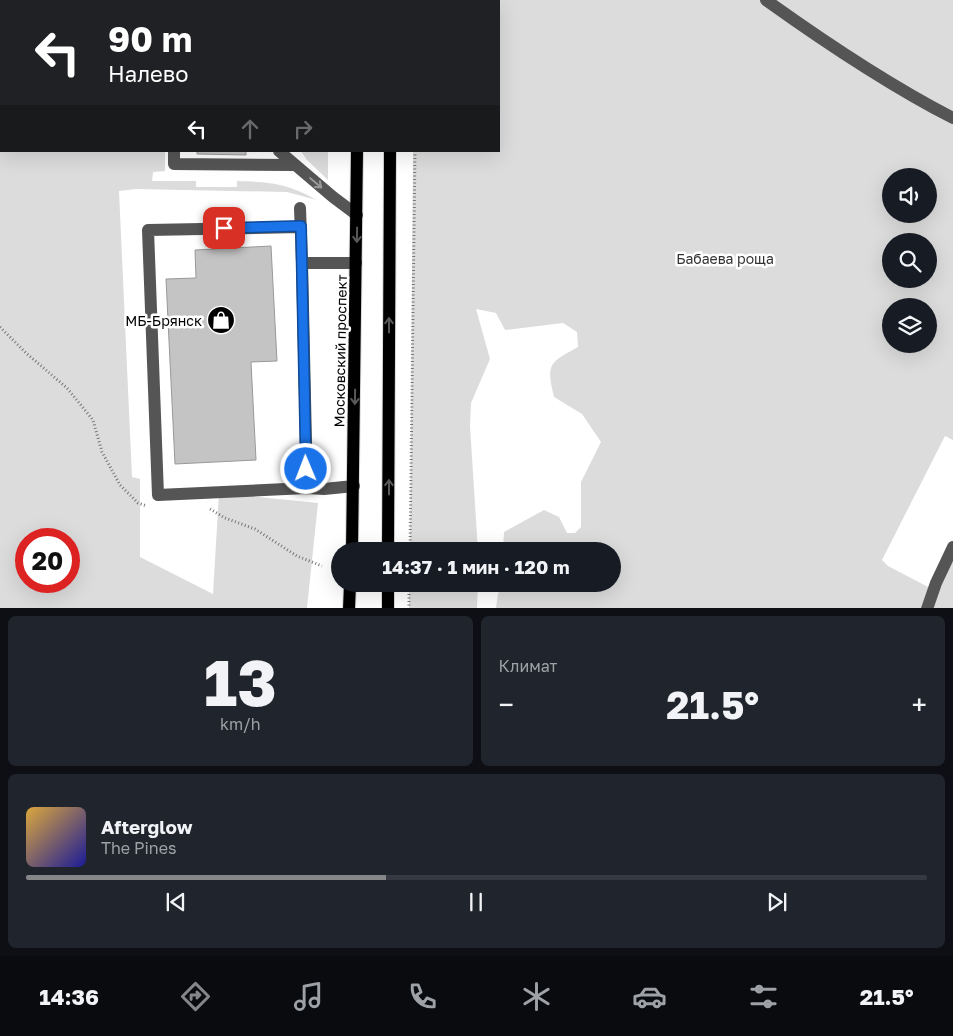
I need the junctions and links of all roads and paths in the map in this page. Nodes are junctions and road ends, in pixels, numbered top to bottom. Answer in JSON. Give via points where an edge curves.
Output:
{"nodes":[{"id":1,"x":766,"y":0,"type":"edge"},
{"id":2,"x":953,"y":118,"type":"edge"},
{"id":3,"x":174,"y":152,"type":"edge"},
{"id":4,"x":280,"y":152,"type":"edge"},
{"id":5,"x":357,"y":152,"type":"edge"},
{"id":6,"x":390,"y":152,"type":"edge"},
{"id":7,"x":415,"y":152,"type":"edge"},
{"id":8,"x":295,"y":165,"type":"junction"},
{"id":9,"x":300,"y":208,"type":"dead end"},
{"id":10,"x":357,"y":215,"type":"junction"},
{"id":11,"x":301,"y":226,"type":"junction"},
{"id":12,"x":302,"y":263,"type":"junction"},
{"id":13,"x":356,"y":263,"type":"junction"},
{"id":14,"x":354,"y":486,"type":"junction"},
{"id":15,"x":307,"y":488,"type":"junction"},
{"id":16,"x":352,"y":542,"type":"edge"},
{"id":17,"x":388,"y":542,"type":"edge"},
{"id":18,"x":410,"y":542,"type":"edge"},
{"id":19,"x":953,"y":547,"type":"edge"},
{"id":20,"x":350,"y":592,"type":"edge"},
{"id":21,"x":388,"y":592,"type":"edge"},
{"id":22,"x":409,"y":592,"type":"edge"},
{"id":23,"x":349,"y":608,"type":"edge"},
{"id":24,"x":388,"y":608,"type":"edge"},
{"id":25,"x":409,"y":608,"type":"edge"},
{"id":26,"x":927,"y":608,"type":"edge"}],
"edges":[{"from":1,"to":2,"type":"lane","via":[[836,49]]},
{"from":3,"to":8,"type":"lane","via":[[174,164]]},
{"from":4,"to":8,"type":"lane"},
{"from":5,"to":10,"type":"main road","name":"Московский проспект"},
{"from":17,"to":6,"type":"main road","one_way":true},
{"from":7,"to":18,"type":"path"},
{"from":8,"to":10,"type":"lane","one_way":true},
{"from":9,"to":11,"type":"lane"},
{"from":10,"to":13,"type":"main road","name":"Московский проспект","one_way":true},
{"from":11,"to":12,"type":"lane"},
{"from":11,"to":15,"type":"lane","via":[[148,230],[158,495]]},
{"from":12,"to":13,"type":"lane"},
{"from":12,"to":15,"type":"lane"},
{"from":13,"to":14,"type":"main road","name":"Московский проспект","one_way":true},
{"from":14,"to":15,"type":"lane"},
{"from":14,"to":16,"type":"main road","name":"Московский проспект"},
{"from":19,"to":26,"type":"lane"},
{"from":20,"to":23,"type":"main road"},
{"from":21,"to":24,"type":"main road"},
{"from":22,"to":25,"type":"path"}]}
